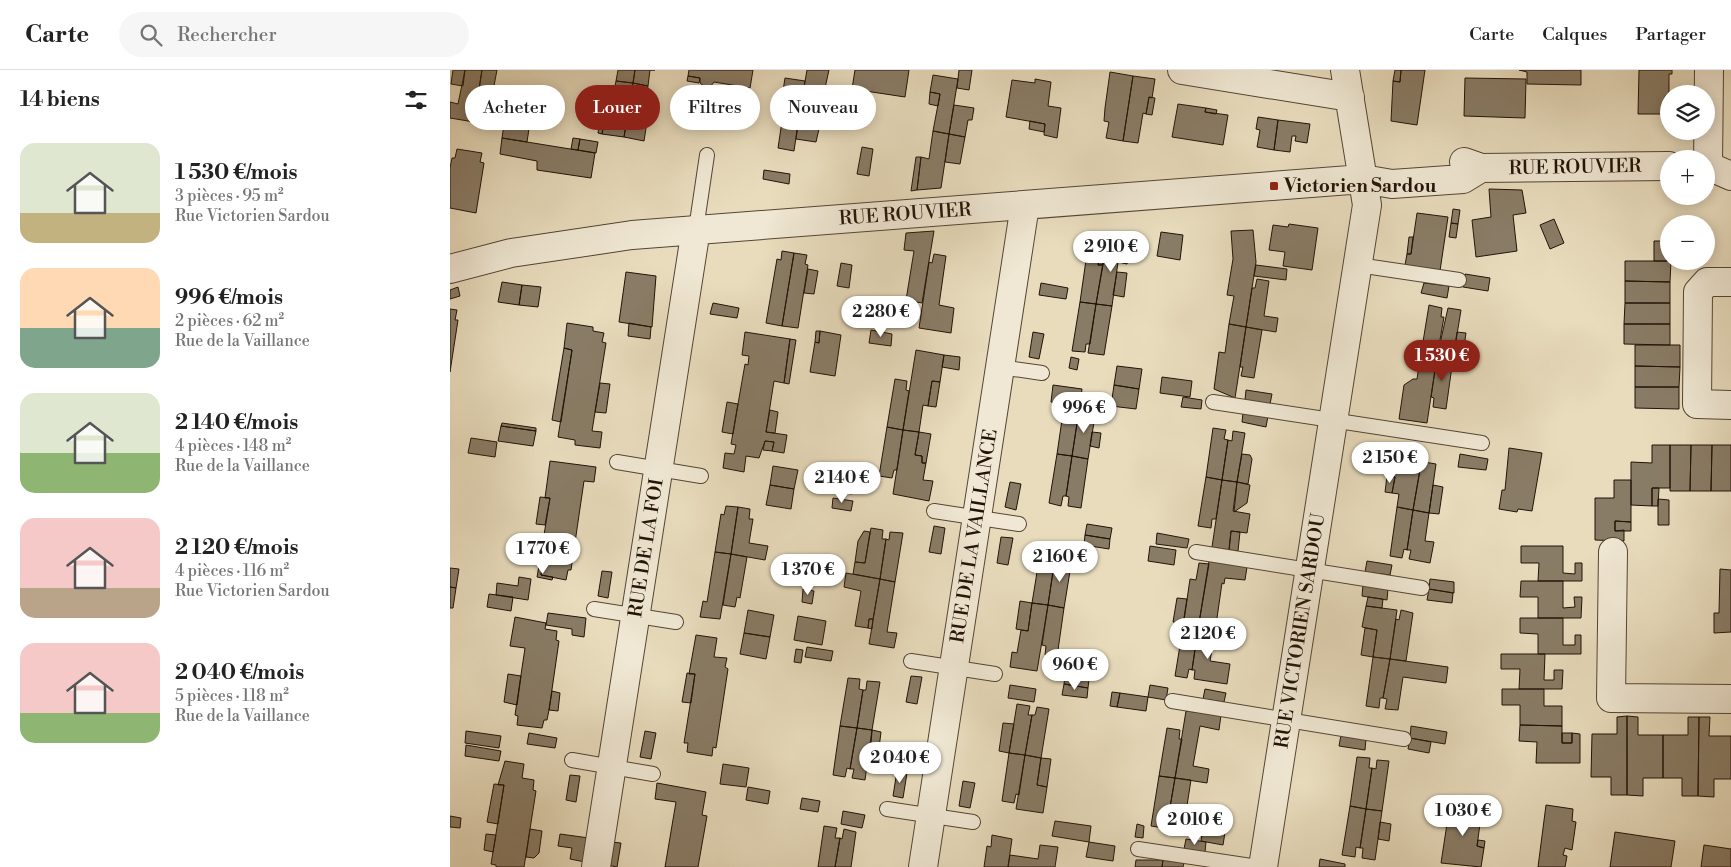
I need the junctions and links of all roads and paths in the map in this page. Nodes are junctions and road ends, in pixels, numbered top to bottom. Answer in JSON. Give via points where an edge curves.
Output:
{"nodes":[{"id":1,"x":1182,"y":70,"type":"edge"},
{"id":2,"x":1345,"y":70,"type":"edge"},
{"id":3,"x":1709,"y":70,"type":"edge"},
{"id":4,"x":1350,"y":97,"type":"junction"},
{"id":5,"x":706,"y":155,"type":"dead end"},
{"id":6,"x":1660,"y":166,"type":"edge"},
{"id":7,"x":1719,"y":167,"type":"edge"},
{"id":8,"x":1363,"y":180,"type":"junction"},
{"id":9,"x":1025,"y":205,"type":"junction"},
{"id":10,"x":696,"y":229,"type":"junction"},
{"id":11,"x":1358,"y":264,"type":"junction"},
{"id":12,"x":450,"y":269,"type":"edge"},
{"id":13,"x":1459,"y":280,"type":"dead end"},
{"id":14,"x":1731,"y":282,"type":"edge"},
{"id":15,"x":1000,"y":367,"type":"junction"},
{"id":16,"x":1042,"y":373,"type":"dead end"},
{"id":17,"x":1213,"y":402,"type":"dead end"},
{"id":18,"x":1731,"y":404,"type":"edge"},
{"id":19,"x":1333,"y":421,"type":"junction"},
{"id":20,"x":1482,"y":443,"type":"dead end"},
{"id":21,"x":616,"y":462,"type":"dead end"},
{"id":22,"x":658,"y":468,"type":"junction"},
{"id":23,"x":701,"y":476,"type":"dead end"},
{"id":24,"x":934,"y":511,"type":"dead end"},
{"id":25,"x":977,"y":517,"type":"junction"},
{"id":26,"x":1019,"y":524,"type":"dead end"},
{"id":27,"x":1196,"y":552,"type":"dead end"},
{"id":28,"x":1612,"y":552,"type":"dead end"},
{"id":29,"x":1310,"y":570,"type":"junction"},
{"id":30,"x":1422,"y":588,"type":"dead end"},
{"id":31,"x":594,"y":610,"type":"dead end"},
{"id":32,"x":635,"y":616,"type":"junction"},
{"id":33,"x":676,"y":622,"type":"dead end"},
{"id":34,"x":911,"y":661,"type":"dead end"},
{"id":35,"x":953,"y":668,"type":"junction"},
{"id":36,"x":995,"y":674,"type":"dead end"},
{"id":37,"x":1731,"y":699,"type":"edge"},
{"id":38,"x":1172,"y":701,"type":"dead end"},
{"id":39,"x":1286,"y":719,"type":"junction"},
{"id":40,"x":1404,"y":739,"type":"dead end"},
{"id":41,"x":572,"y":760,"type":"dead end"},
{"id":42,"x":611,"y":767,"type":"junction"},
{"id":43,"x":653,"y":774,"type":"dead end"},
{"id":44,"x":887,"y":809,"type":"dead end"},
{"id":45,"x":930,"y":816,"type":"junction"},
{"id":46,"x":972,"y":822,"type":"dead end"},
{"id":47,"x":1138,"y":849,"type":"dead end"},
{"id":48,"x":596,"y":867,"type":"edge"},
{"id":49,"x":922,"y":867,"type":"edge"},
{"id":50,"x":1258,"y":867,"type":"edge"},
{"id":51,"x":1263,"y":867,"type":"edge"}],
"edges":[{"from":1,"to":4,"type":"street"},
{"from":2,"to":4,"type":"street","name":"RUE VICTORIEN SARDOU"},
{"from":3,"to":7,"type":"street"},
{"from":4,"to":8,"type":"street","name":"RUE VICTORIEN SARDOU"},
{"from":5,"to":10,"type":"lane"},
{"from":6,"to":8,"type":"street","name":"RUE ROUVIER","via":[[1481,168],[1460,161],[1392,166]]},
{"from":8,"to":9,"type":"street","name":"RUE ROUVIER"},
{"from":8,"to":11,"type":"street","name":"RUE VICTORIEN SARDOU","via":[[1367,205]]},
{"from":9,"to":10,"type":"street","name":"RUE ROUVIER"},
{"from":9,"to":15,"type":"street","name":"RUE DE LA VAILLANCE"},
{"from":10,"to":12,"type":"street","name":"RUE ROUVIER","via":[[574,242],[511,253]]},
{"from":10,"to":22,"type":"street","name":"RUE DE LA FOI"},
{"from":11,"to":13,"type":"lane"},
{"from":11,"to":19,"type":"street","name":"RUE VICTORIEN SARDOU"},
{"from":14,"to":18,"type":"street","via":[[1707,282],[1698,292],[1697,404]]},
{"from":15,"to":16,"type":"lane"},
{"from":15,"to":25,"type":"street","name":"RUE DE LA VAILLANCE"},
{"from":17,"to":19,"type":"lane"},
{"from":19,"to":20,"type":"lane"},
{"from":19,"to":29,"type":"street","name":"RUE VICTORIEN SARDOU"},
{"from":21,"to":22,"type":"lane"},
{"from":22,"to":23,"type":"lane"},
{"from":22,"to":32,"type":"street","name":"RUE DE LA FOI"},
{"from":24,"to":25,"type":"lane"},
{"from":25,"to":26,"type":"lane"},
{"from":25,"to":35,"type":"street","name":"RUE DE LA VAILLANCE"},
{"from":27,"to":29,"type":"lane"},
{"from":28,"to":37,"type":"street","via":[[1611,698]]},
{"from":29,"to":30,"type":"lane"},
{"from":29,"to":39,"type":"street","name":"RUE VICTORIEN SARDOU"},
{"from":31,"to":32,"type":"lane"},
{"from":32,"to":33,"type":"lane"},
{"from":32,"to":42,"type":"street","name":"RUE DE LA FOI"},
{"from":34,"to":35,"type":"lane"},
{"from":35,"to":36,"type":"lane"},
{"from":35,"to":45,"type":"street","name":"RUE DE LA VAILLANCE"},
{"from":38,"to":39,"type":"lane"},
{"from":39,"to":40,"type":"lane"},
{"from":39,"to":51,"type":"street","name":"RUE VICTORIEN SARDOU"},
{"from":41,"to":42,"type":"lane"},
{"from":42,"to":43,"type":"lane"},
{"from":42,"to":48,"type":"street","name":"RUE DE LA FOI"},
{"from":44,"to":45,"type":"lane"},
{"from":45,"to":46,"type":"lane"},
{"from":45,"to":49,"type":"street","name":"RUE DE LA VAILLANCE"},
{"from":47,"to":50,"type":"lane"}]}
